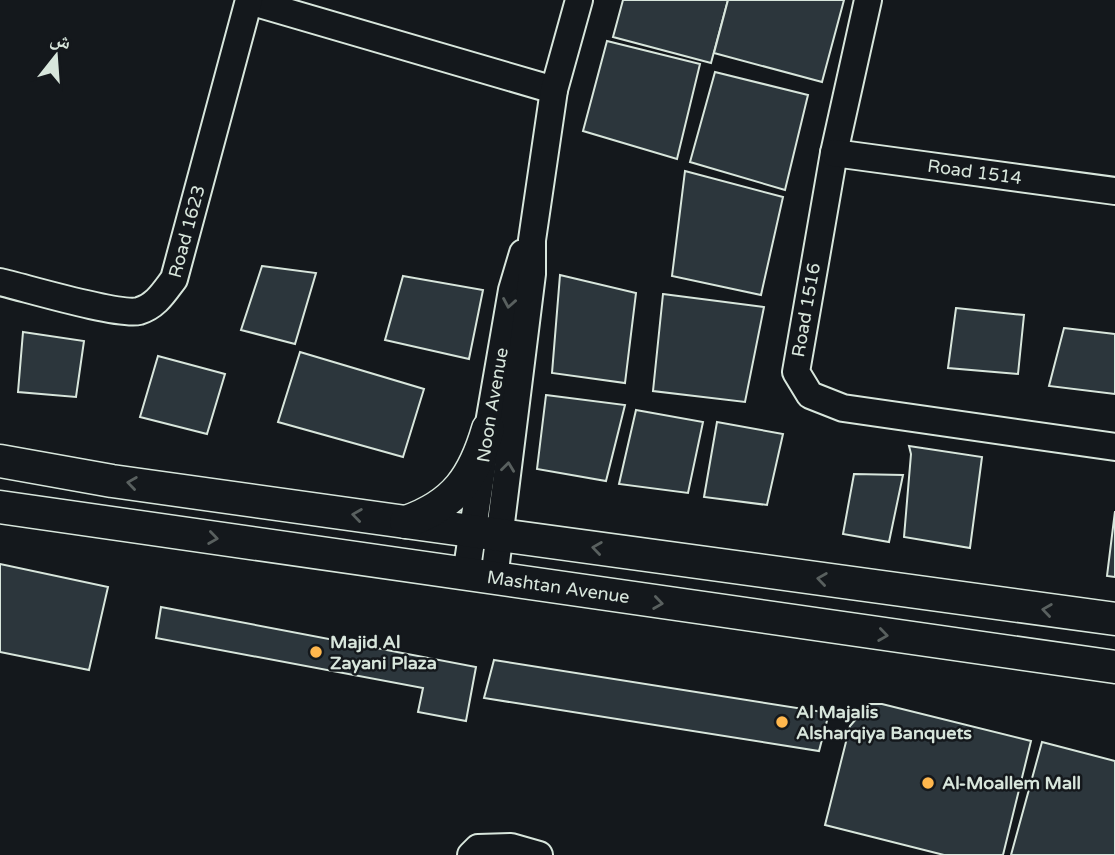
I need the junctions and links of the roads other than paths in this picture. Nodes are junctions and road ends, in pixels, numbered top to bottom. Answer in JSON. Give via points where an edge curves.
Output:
{"nodes":[{"id":1,"x":579,"y":0,"type":"edge"},
{"id":2,"x":868,"y":0,"type":"edge"},
{"id":3,"x":249,"y":1,"type":"edge"},
{"id":4,"x":554,"y":90,"type":"junction"},
{"id":5,"x":834,"y":153,"type":"junction"},
{"id":6,"x":1115,"y":191,"type":"edge"},
{"id":7,"x":531,"y":240,"type":"junction"},
{"id":8,"x":0,"y":282,"type":"edge"},
{"id":9,"x":488,"y":429,"type":"junction"},
{"id":10,"x":1115,"y":447,"type":"edge"},
{"id":11,"x":0,"y":461,"type":"edge"},
{"id":12,"x":0,"y":507,"type":"edge"},
{"id":13,"x":406,"y":522,"type":"junction"},
{"id":14,"x":487,"y":533,"type":"junction"},
{"id":15,"x":480,"y":577,"type":"junction"},
{"id":16,"x":1115,"y":619,"type":"edge"},
{"id":17,"x":1100,"y":665,"type":"edge"},
{"id":18,"x":1115,"y":688,"type":"edge"},
{"id":19,"x":471,"y":855,"type":"edge"},
{"id":20,"x":539,"y":855,"type":"edge"}],
"edges":[{"from":1,"to":4,"type":"street","name":"Noon Avenue"},
{"from":2,"to":5,"type":"street","name":"Road 1516"},
{"from":3,"to":4,"type":"street","name":"Road 1623"},
{"from":3,"to":8,"type":"street","name":"Road 1623","via":[[174,279],[157,302],[137,311],[108,308]]},
{"from":4,"to":7,"type":"street","name":"Noon Avenue"},
{"from":5,"to":6,"type":"street","name":"Road 1514"},
{"from":5,"to":10,"type":"street","name":"Road 1516","via":[[796,372],[810,394],[843,408]]},
{"from":7,"to":9,"type":"street","name":"Noon Avenue","one_way":true,"via":[[516,272]]},
{"from":14,"to":7,"type":"street","name":"Noon Avenue","one_way":true,"via":[[532,274]]},
{"from":9,"to":13,"type":"street","via":[[480,458],[464,484],[437,508]]},
{"from":9,"to":14,"type":"street","name":"Noon Avenue"},
{"from":13,"to":11,"type":"street","one_way":true},
{"from":12,"to":15,"type":"street","name":"Mashtan Avenue","one_way":true},
{"from":13,"to":14,"type":"street"},
{"from":14,"to":15,"type":"street","name":"Noon Avenue"},
{"from":16,"to":14,"type":"street","one_way":true},
{"from":15,"to":17,"type":"street","name":"Mashtan Avenue","one_way":true},
{"from":17,"to":18,"type":"street"},
{"from":19,"to":20,"type":"street","via":[[478,848],[511,847]]}]}
